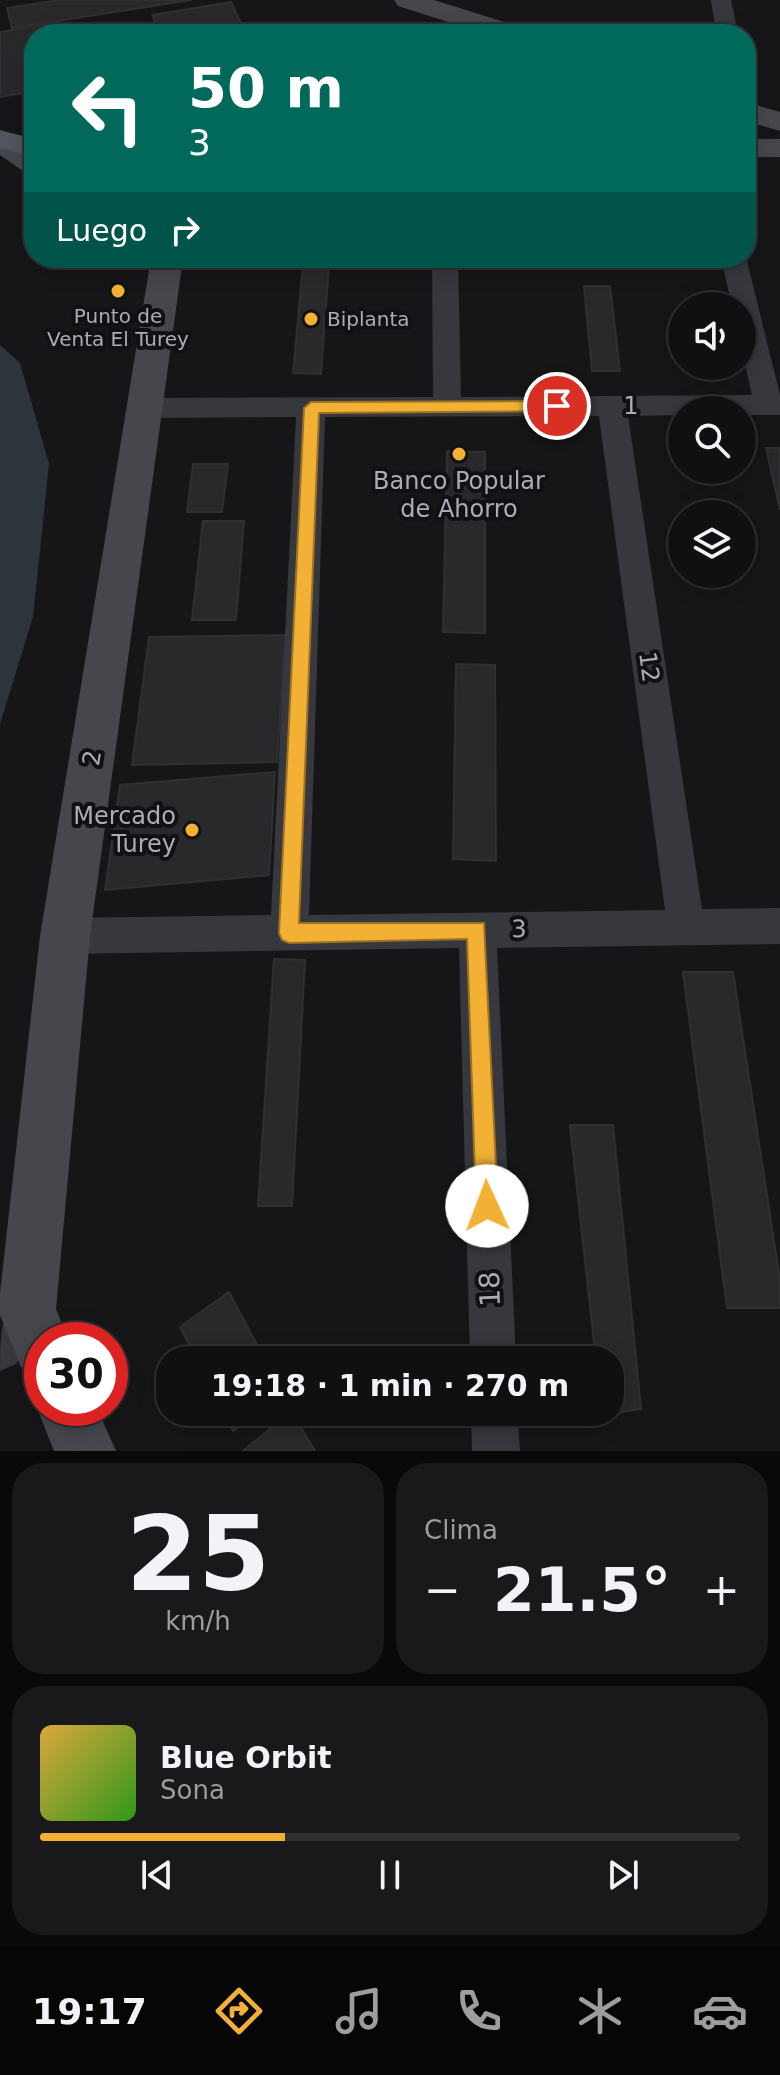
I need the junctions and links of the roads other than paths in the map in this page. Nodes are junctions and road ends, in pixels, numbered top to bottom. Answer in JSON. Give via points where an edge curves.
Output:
{"nodes":[{"id":1,"x":407,"y":0,"type":"edge"},
{"id":2,"x":721,"y":0,"type":"edge"},
{"id":3,"x":483,"y":24,"type":"edge"},
{"id":4,"x":725,"y":24,"type":"edge"},
{"id":5,"x":756,"y":114,"type":"edge"},
{"id":6,"x":780,"y":122,"type":"edge"},
{"id":7,"x":0,"y":140,"type":"edge"},
{"id":8,"x":24,"y":146,"type":"edge"},
{"id":9,"x":756,"y":148,"type":"edge"},
{"id":10,"x":780,"y":148,"type":"edge"},
{"id":11,"x":24,"y":157,"type":"edge"},
{"id":12,"x":166,"y":268,"type":"edge"},
{"id":13,"x":445,"y":268,"type":"edge"},
{"id":14,"x":737,"y":268,"type":"edge"},
{"id":15,"x":774,"y":405,"type":"edge"},
{"id":16,"x":612,"y":406,"type":"junction"},
{"id":17,"x":447,"y":407,"type":"junction"},
{"id":18,"x":145,"y":408,"type":"junction"},
{"id":19,"x":311,"y":408,"type":"junction"},
{"id":20,"x":780,"y":926,"type":"edge"},
{"id":21,"x":686,"y":927,"type":"junction"},
{"id":22,"x":477,"y":930,"type":"junction"},
{"id":23,"x":289,"y":933,"type":"junction"},
{"id":24,"x":65,"y":936,"type":"junction"},
{"id":25,"x":23,"y":1335,"type":"edge"},
{"id":26,"x":492,"y":1346,"type":"edge"},
{"id":27,"x":75,"y":1426,"type":"edge"},
{"id":28,"x":495,"y":1426,"type":"edge"},
{"id":29,"x":85,"y":1451,"type":"edge"},
{"id":30,"x":496,"y":1451,"type":"edge"}],
"edges":[{"from":1,"to":3,"type":"main road"},
{"from":2,"to":4,"type":"street"},
{"from":5,"to":6,"type":"main road"},
{"from":7,"to":8,"type":"main road"},
{"from":7,"to":11,"type":"main road"},
{"from":9,"to":10,"type":"main road"},
{"from":12,"to":18,"type":"main road","name":"2"},
{"from":13,"to":17,"type":"street"},
{"from":14,"to":15,"type":"street"},
{"from":15,"to":16,"type":"street","name":"1"},
{"from":16,"to":17,"type":"street","name":"1"},
{"from":16,"to":21,"type":"street","name":"12"},
{"from":17,"to":19,"type":"street","name":"1"},
{"from":18,"to":19,"type":"street","name":"1"},
{"from":18,"to":24,"type":"main road","name":"2"},
{"from":19,"to":23,"type":"street"},
{"from":20,"to":21,"type":"street","name":"3"},
{"from":21,"to":22,"type":"street","name":"3"},
{"from":22,"to":23,"type":"street","name":"3"},
{"from":22,"to":26,"type":"street","name":"18"},
{"from":23,"to":24,"type":"street","name":"3"},
{"from":24,"to":25,"type":"main road","name":"2"},
{"from":27,"to":29,"type":"main road"},
{"from":28,"to":30,"type":"street"}]}
